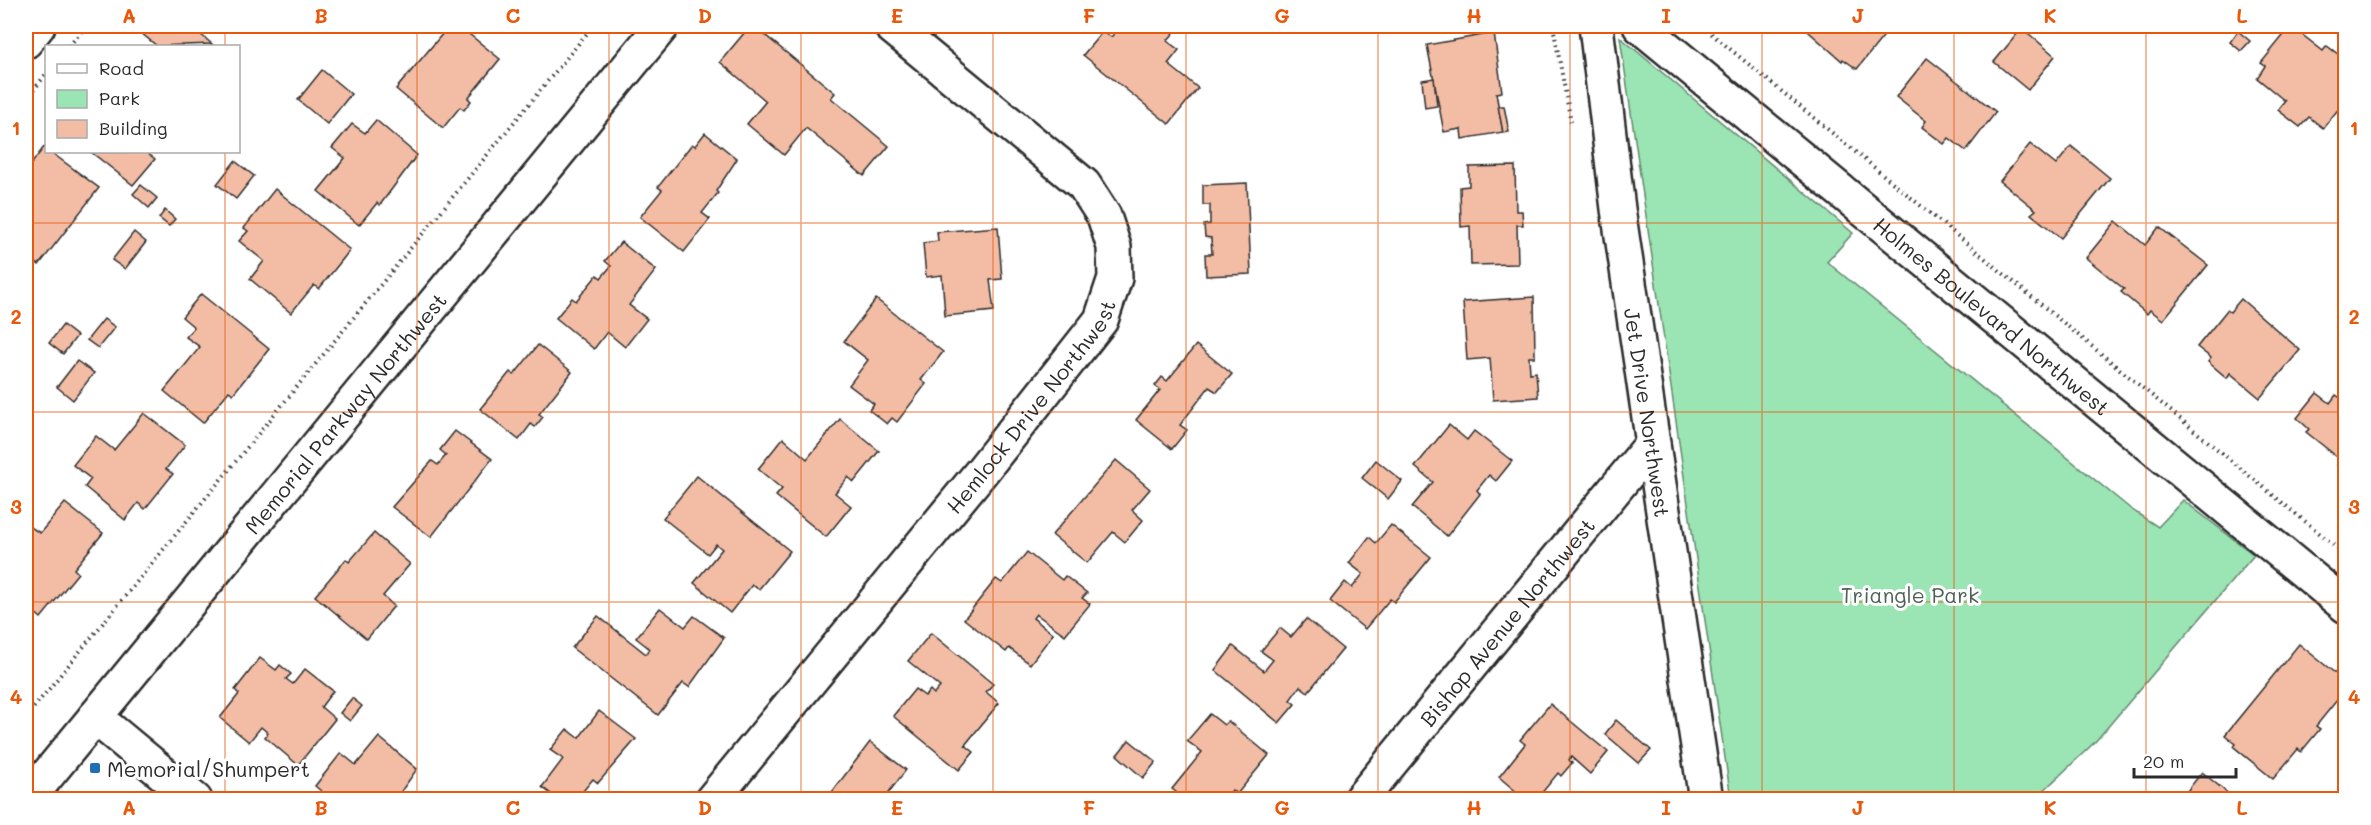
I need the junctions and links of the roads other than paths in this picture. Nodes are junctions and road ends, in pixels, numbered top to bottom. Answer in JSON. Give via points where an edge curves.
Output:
{"nodes":[{"id":1,"x":38,"y":26,"type":"edge"},
{"id":2,"x":662,"y":26,"type":"edge"},
{"id":3,"x":891,"y":26,"type":"edge"},
{"id":4,"x":1596,"y":26,"type":"edge"},
{"id":5,"x":1640,"y":26,"type":"edge"},
{"id":6,"x":26,"y":41,"type":"edge"},
{"id":7,"x":1653,"y":443,"type":"junction"},
{"id":8,"x":2346,"y":606,"type":"edge"},
{"id":9,"x":95,"y":717,"type":"junction"},
{"id":10,"x":27,"y":800,"type":"edge"},
{"id":11,"x":195,"y":800,"type":"edge"},
{"id":12,"x":712,"y":800,"type":"edge"},
{"id":13,"x":1360,"y":800,"type":"edge"},
{"id":14,"x":1706,"y":800,"type":"edge"}],
"edges":[{"from":1,"to":6,"type":"street"},
{"from":2,"to":9,"type":"street","name":"Memorial Parkway Northwest"},
{"from":3,"to":12,"type":"street","name":"Hemlock Drive Northwest","via":[[1084,185],[1104,216],[1114,247],[1115,279],[1101,320]]},
{"from":4,"to":7,"type":"street","name":"Jet Drive Northwest"},
{"from":5,"to":8,"type":"street","name":"Holmes Boulevard Northwest"},
{"from":7,"to":13,"type":"street","name":"Bishop Avenue Northwest"},
{"from":7,"to":14,"type":"street","name":"Jet Drive Northwest"},
{"from":9,"to":10,"type":"street","name":"Memorial Parkway Northwest"},
{"from":9,"to":11,"type":"street"}]}
